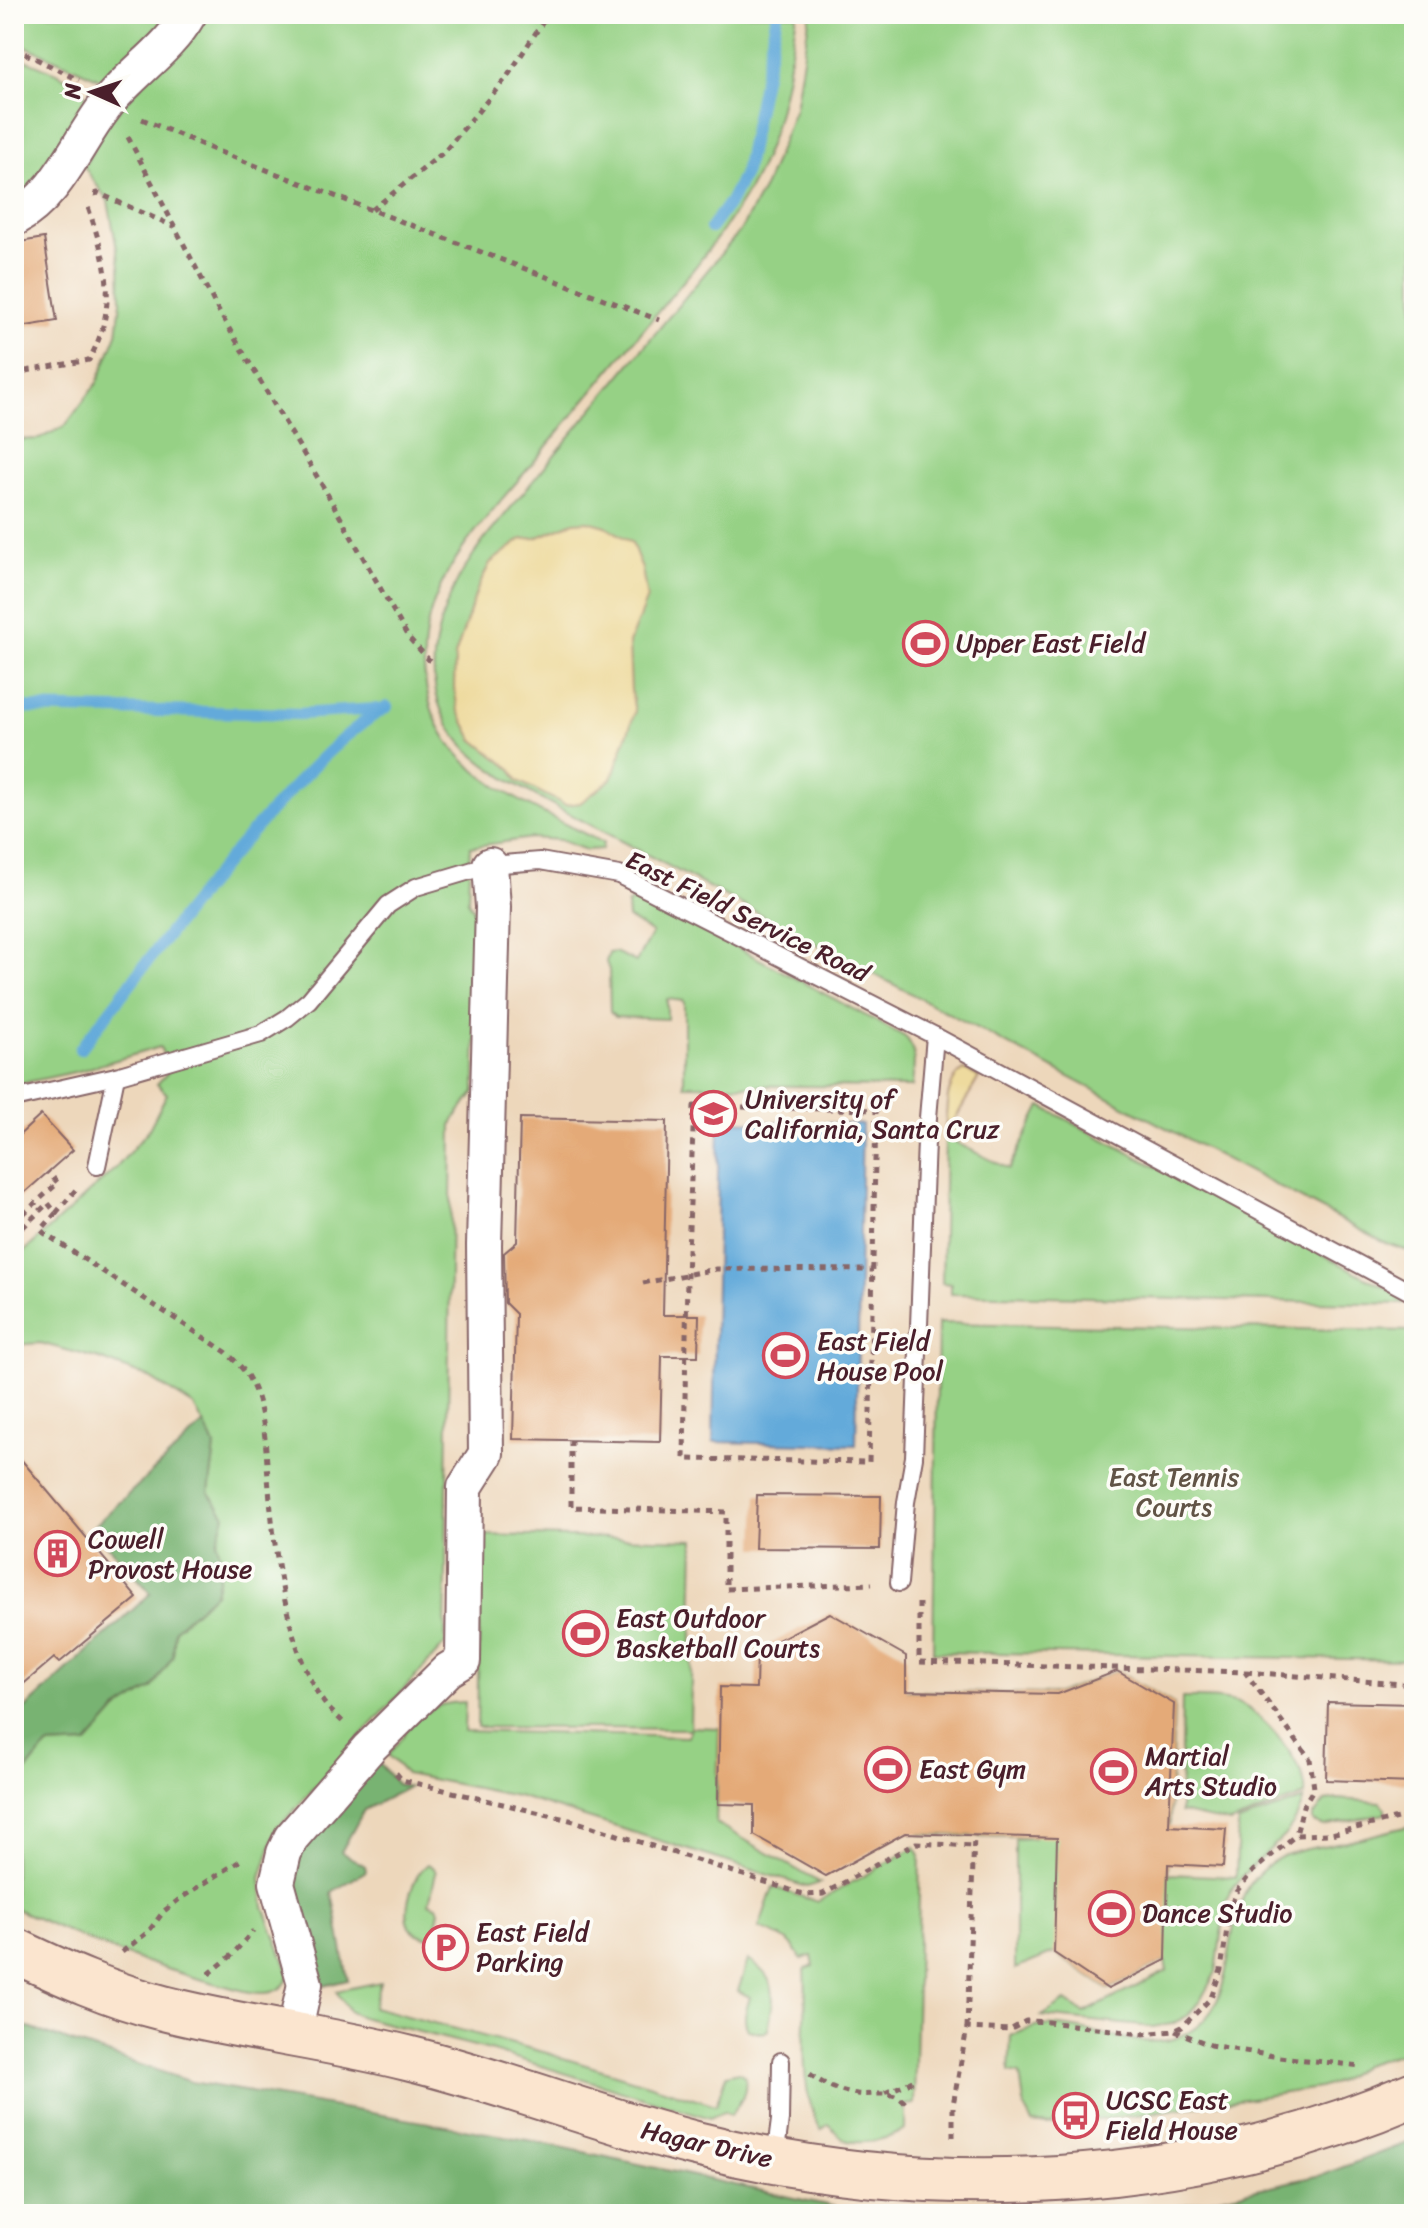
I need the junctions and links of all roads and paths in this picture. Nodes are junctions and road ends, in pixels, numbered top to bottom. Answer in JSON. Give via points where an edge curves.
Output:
{"nodes":[{"id":1,"x":189,"y":14,"type":"edge"},
{"id":2,"x":548,"y":14,"type":"edge"},
{"id":3,"x":14,"y":48,"type":"edge"},
{"id":4,"x":110,"y":100,"type":"junction"},
{"id":5,"x":371,"y":211,"type":"junction"},
{"id":6,"x":14,"y":219,"type":"edge"},
{"id":7,"x":175,"y":227,"type":"junction"},
{"id":8,"x":659,"y":320,"type":"dead end"},
{"id":9,"x":14,"y":373,"type":"edge"},
{"id":10,"x":430,"y":661,"type":"dead end"},
{"id":11,"x":490,"y":865,"type":"junction"},
{"id":12,"x":935,"y":1036,"type":"junction"},
{"id":13,"x":116,"y":1076,"type":"junction"},
{"id":14,"x":14,"y":1099,"type":"edge"},
{"id":15,"x":97,"y":1166,"type":"dead end"},
{"id":16,"x":48,"y":1172,"type":"dead end"},
{"id":17,"x":14,"y":1222,"type":"edge"},
{"id":18,"x":14,"y":1230,"type":"edge"},
{"id":19,"x":873,"y":1270,"type":"junction"},
{"id":20,"x":687,"y":1276,"type":"junction"},
{"id":21,"x":643,"y":1283,"type":"dead end"},
{"id":22,"x":1414,"y":1294,"type":"edge"},
{"id":23,"x":571,"y":1440,"type":"dead end"},
{"id":24,"x":899,"y":1583,"type":"junction"},
{"id":25,"x":1245,"y":1672,"type":"junction"},
{"id":26,"x":1414,"y":1685,"type":"edge"},
{"id":27,"x":348,"y":1727,"type":"dead end"},
{"id":28,"x":402,"y":1780,"type":"dead end"},
{"id":29,"x":1414,"y":1814,"type":"edge"},
{"id":30,"x":974,"y":1835,"type":"dead end"},
{"id":31,"x":1296,"y":1835,"type":"junction"},
{"id":32,"x":974,"y":1846,"type":"junction"},
{"id":33,"x":245,"y":1858,"type":"dead end"},
{"id":34,"x":282,"y":1904,"type":"junction"},
{"id":35,"x":14,"y":1950,"type":"edge"},
{"id":36,"x":118,"y":1955,"type":"dead end"},
{"id":37,"x":202,"y":1980,"type":"dead end"},
{"id":38,"x":967,"y":2028,"type":"junction"},
{"id":39,"x":1174,"y":2031,"type":"junction"},
{"id":40,"x":294,"y":2034,"type":"junction"},
{"id":41,"x":781,"y":2061,"type":"joint"},
{"id":42,"x":1370,"y":2067,"type":"dead end"},
{"id":43,"x":915,"y":2080,"type":"dead end"},
{"id":44,"x":1414,"y":2094,"type":"edge"},
{"id":45,"x":881,"y":2095,"type":"junction"},
{"id":46,"x":905,"y":2103,"type":"dead end"},
{"id":47,"x":953,"y":2145,"type":"dead end"},
{"id":48,"x":774,"y":2160,"type":"junction"},
{"id":49,"x":287,"y":2214,"type":"edge"},
{"id":50,"x":401,"y":2214,"type":"edge"}],
"edges":[{"from":1,"to":4,"type":"street","via":[[159,53]]},
{"from":2,"to":5,"type":"path","via":[[507,77],[444,152]]},
{"from":3,"to":4,"type":"path","via":[[68,72]]},
{"from":4,"to":5,"type":"path","via":[[212,149]]},
{"from":4,"to":6,"type":"street","via":[[49,188]]},
{"from":4,"to":7,"type":"path"},
{"from":5,"to":8,"type":"path"},
{"from":7,"to":9,"type":"path","via":[[98,193],[91,195],[87,204],[105,259],[103,335],[89,360]]},
{"from":7,"to":10,"type":"path","via":[[408,637]]},
{"from":11,"to":12,"type":"lane","name":"East Field Service Road","via":[[540,861],[619,875]]},
{"from":11,"to":13,"type":"lane","name":"East Field Service Road","via":[[416,887],[388,905],[309,1000],[261,1034]]},
{"from":11,"to":34,"type":"street","via":[[486,1454],[465,1487],[463,1661],[369,1748],[291,1838],[277,1883]]},
{"from":12,"to":22,"type":"lane","name":"East Field Service Road"},
{"from":12,"to":24,"type":"lane","via":[[914,1457]]},
{"from":13,"to":14,"type":"lane","name":"East Field Service Road"},
{"from":13,"to":15,"type":"lane"},
{"from":16,"to":17,"type":"path","via":[[58,1183]]},
{"from":18,"to":27,"type":"path","via":[[17,1233],[48,1203],[56,1213],[41,1230],[44,1233],[226,1352],[246,1373],[265,1434],[279,1571],[296,1645],[322,1701]]},
{"from":19,"to":20,"type":"path","via":[[716,1269]]},
{"from":19,"to":20,"type":"path","via":[[876,1110],[694,1106]]},
{"from":19,"to":20,"type":"path","via":[[869,1462],[684,1459]]},
{"from":20,"to":21,"type":"path"},
{"from":23,"to":24,"type":"path","via":[[571,1507],[726,1512],[726,1589]]},
{"from":24,"to":25,"type":"path","via":[[919,1583],[919,1662]]},
{"from":25,"to":26,"type":"path"},
{"from":25,"to":31,"type":"path","via":[[1310,1759],[1314,1788]]},
{"from":28,"to":32,"type":"path","via":[[574,1821],[806,1895],[823,1894],[916,1843]]},
{"from":29,"to":31,"type":"path","via":[[1331,1834]]},
{"from":30,"to":32,"type":"path"},
{"from":31,"to":39,"type":"path","via":[[1236,1892],[1211,1998]]},
{"from":32,"to":38,"type":"path"},
{"from":33,"to":36,"type":"path","via":[[181,1898]]},
{"from":34,"to":37,"type":"path"},
{"from":34,"to":40,"type":"street","via":[[305,1984]]},
{"from":35,"to":40,"type":"main road","name":"Hagar Drive","via":[[122,1996]]},
{"from":38,"to":39,"type":"path","via":[[1010,2030],[1038,2021],[1142,2034]]},
{"from":38,"to":47,"type":"path","via":[[953,2105]]},
{"from":39,"to":42,"type":"path","via":[[1210,2045]]},
{"from":40,"to":48,"type":"main road","name":"Hagar Drive","via":[[468,2073],[651,2132]]},
{"from":41,"to":45,"type":"path","via":[[806,2069],[822,2083]]},
{"from":41,"to":48,"type":"lane"},
{"from":43,"to":45,"type":"path"},
{"from":44,"to":48,"type":"main road","name":"Hagar Drive","via":[[1321,2129],[1166,2166],[1102,2175],[951,2182]]},
{"from":45,"to":46,"type":"path","via":[[895,2095]]},
{"from":49,"to":50,"type":"path"}]}
